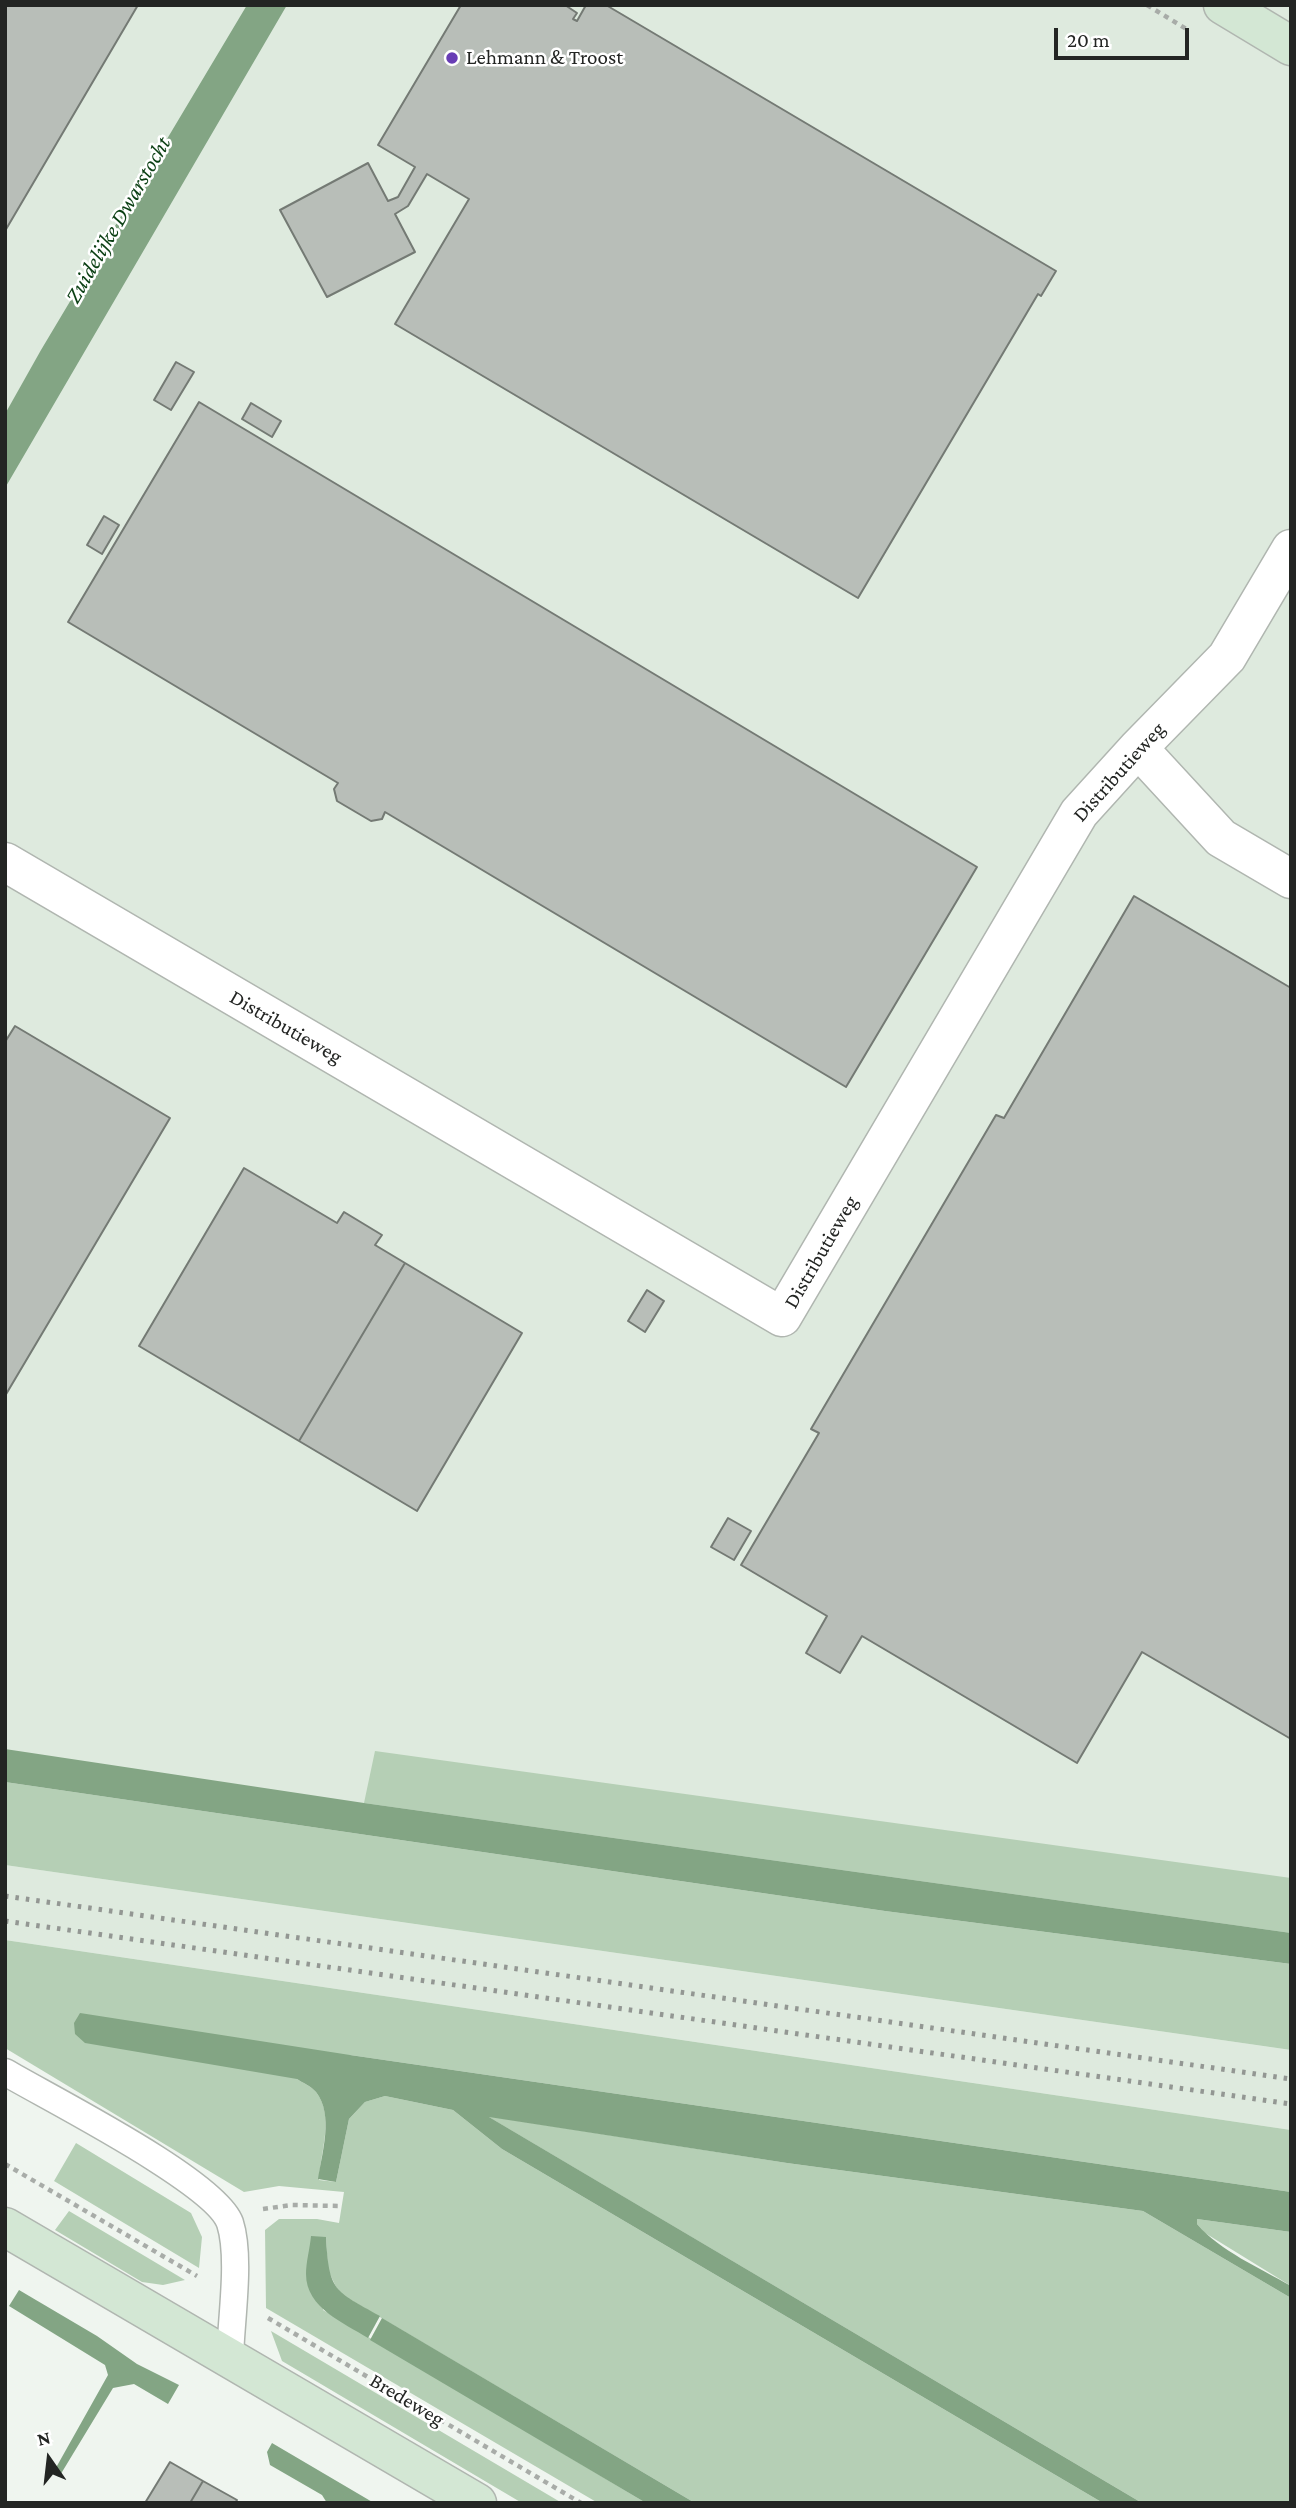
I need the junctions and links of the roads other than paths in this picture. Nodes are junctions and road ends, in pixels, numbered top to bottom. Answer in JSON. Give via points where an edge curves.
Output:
{"nodes":[{"id":1,"x":1223,"y":5,"type":"edge"},
{"id":2,"x":1291,"y":46,"type":"edge"},
{"id":3,"x":1291,"y":549,"type":"edge"},
{"id":4,"x":1138,"y":748,"type":"junction"},
{"id":5,"x":5,"y":862,"type":"edge"},
{"id":6,"x":1291,"y":879,"type":"edge"},
{"id":7,"x":5,"y":2072,"type":"edge"},
{"id":8,"x":5,"y":2227,"type":"edge"},
{"id":9,"x":230,"y":2357,"type":"junction"},
{"id":10,"x":477,"y":2503,"type":"edge"}],
"edges":[{"from":1,"to":2,"type":"street"},
{"from":3,"to":4,"type":"street","name":"Distributieweg","via":[[1227,657]]},
{"from":4,"to":5,"type":"street","name":"Distributieweg","via":[[1079,813],[782,1317]]},
{"from":4,"to":6,"type":"street","via":[[1221,838]]},
{"from":7,"to":9,"type":"lane","via":[[154,2158],[216,2203],[229,2220],[235,2253]]},
{"from":8,"to":9,"type":"street"},
{"from":9,"to":10,"type":"street"}]}
